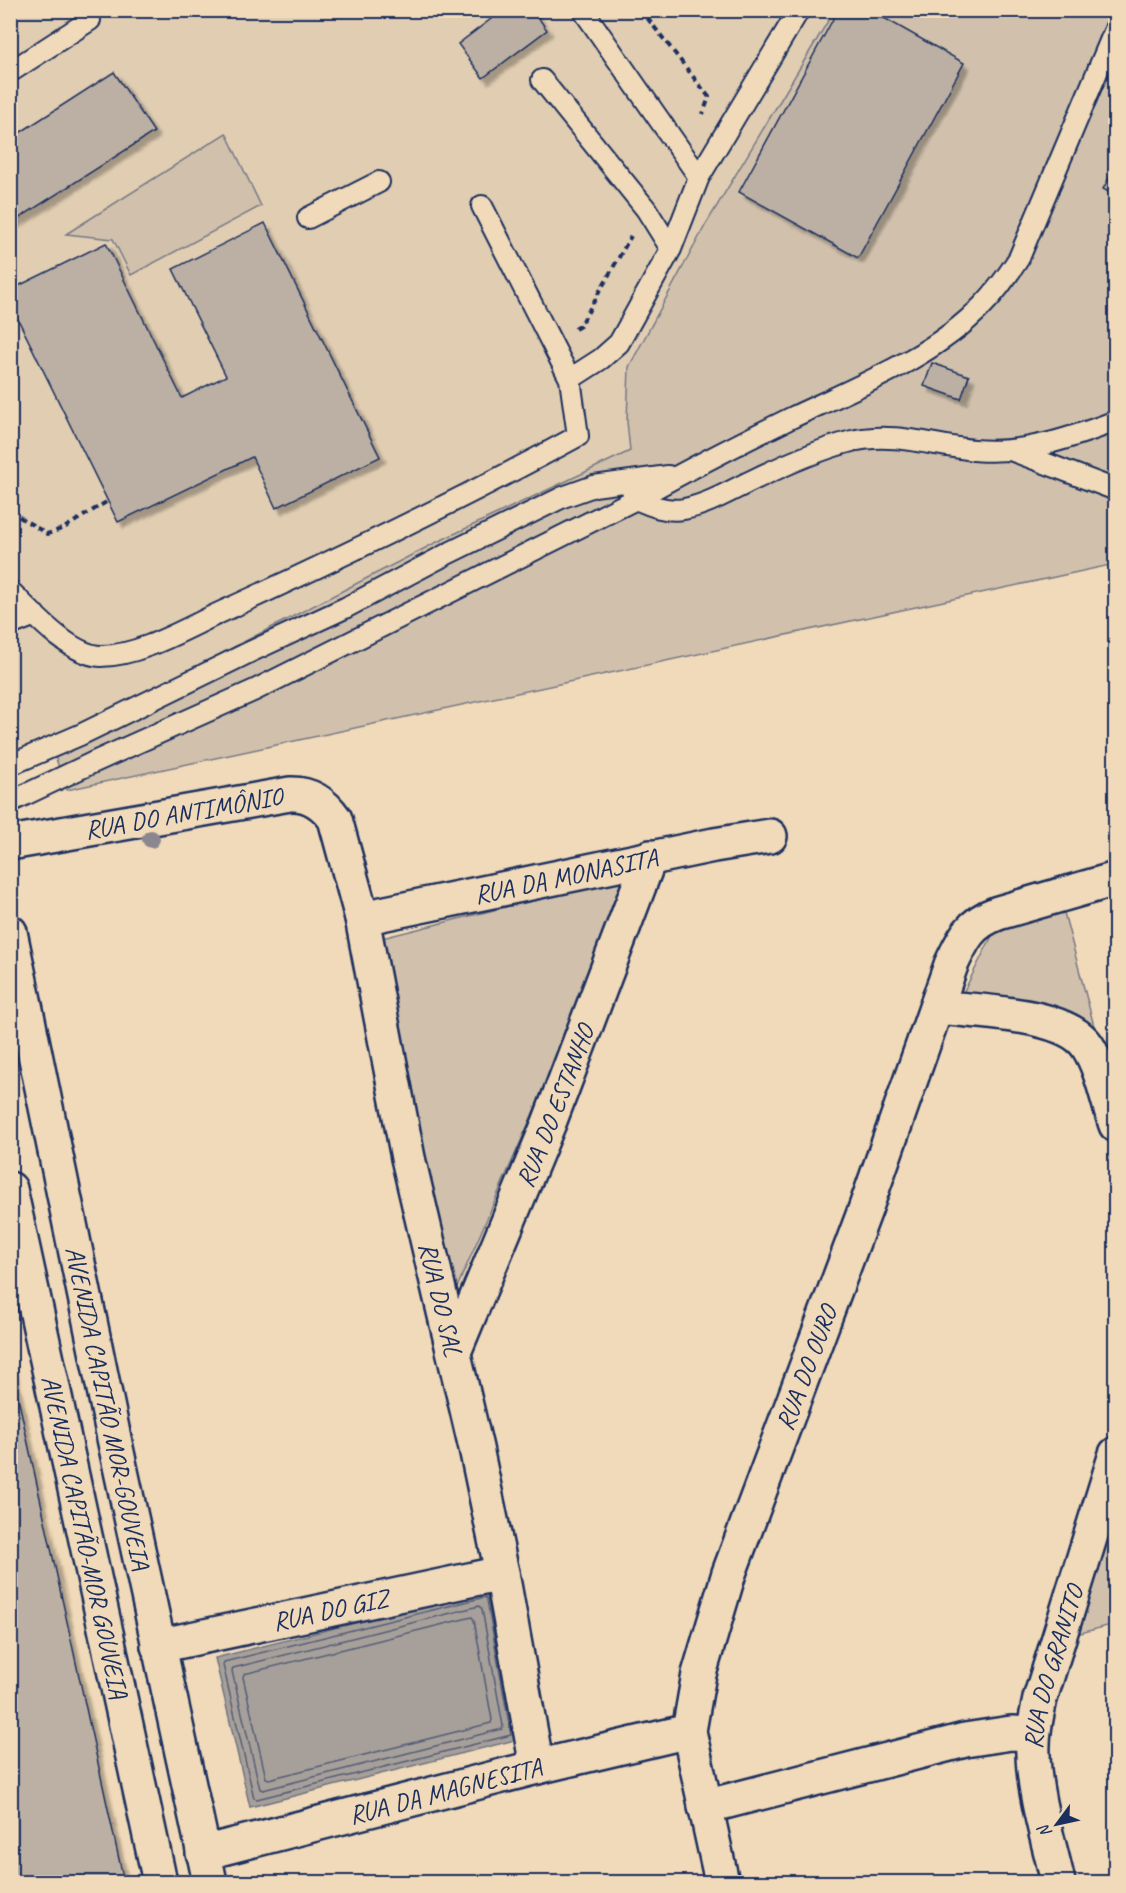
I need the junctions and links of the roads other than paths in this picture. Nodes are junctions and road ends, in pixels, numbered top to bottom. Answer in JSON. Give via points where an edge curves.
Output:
{"nodes":[{"id":1,"x":583,"y":10,"type":"edge"},
{"id":2,"x":799,"y":10,"type":"edge"},
{"id":3,"x":90,"y":20,"type":"dead end"},
{"id":4,"x":1116,"y":27,"type":"edge"},
{"id":5,"x":10,"y":72,"type":"edge"},
{"id":6,"x":542,"y":80,"type":"dead end"},
{"id":7,"x":699,"y":177,"type":"junction"},
{"id":8,"x":379,"y":182,"type":"dead end"},
{"id":9,"x":482,"y":206,"type":"dead end"},
{"id":10,"x":308,"y":218,"type":"dead end"},
{"id":11,"x":671,"y":249,"type":"junction"},
{"id":12,"x":570,"y":379,"type":"junction"},
{"id":13,"x":1116,"y":421,"type":"edge"},
{"id":14,"x":1011,"y":450,"type":"junction"},
{"id":15,"x":633,"y":490,"type":"junction"},
{"id":16,"x":1116,"y":490,"type":"edge"},
{"id":17,"x":10,"y":591,"type":"edge"},
{"id":18,"x":35,"y":615,"type":"junction"},
{"id":19,"x":10,"y":624,"type":"edge"},
{"id":20,"x":10,"y":765,"type":"edge"},
{"id":21,"x":10,"y":802,"type":"edge"},
{"id":22,"x":339,"y":830,"type":"joint"},
{"id":23,"x":770,"y":836,"type":"dead end"},
{"id":24,"x":10,"y":843,"type":"edge"},
{"id":25,"x":650,"y":857,"type":"junction"},
{"id":26,"x":1116,"y":879,"type":"edge"},
{"id":27,"x":362,"y":918,"type":"junction"},
{"id":28,"x":10,"y":932,"type":"edge"},
{"id":29,"x":937,"y":1007,"type":"junction"},
{"id":30,"x":1116,"y":1125,"type":"edge"},
{"id":31,"x":10,"y":1189,"type":"edge"},
{"id":32,"x":454,"y":1352,"type":"junction"},
{"id":33,"x":116,"y":1443,"type":"junction"},
{"id":34,"x":67,"y":1452,"type":"junction"},
{"id":35,"x":1116,"y":1454,"type":"edge"},
{"id":36,"x":502,"y":1573,"type":"junction"},
{"id":37,"x":158,"y":1646,"type":"junction"},
{"id":38,"x":689,"y":1731,"type":"junction"},
{"id":39,"x":1033,"y":1734,"type":"junction"},
{"id":40,"x":537,"y":1767,"type":"junction"},
{"id":41,"x":705,"y":1807,"type":"junction"},
{"id":42,"x":207,"y":1868,"type":"edge"},
{"id":43,"x":160,"y":1882,"type":"edge"},
{"id":44,"x":723,"y":1882,"type":"edge"},
{"id":45,"x":1058,"y":1882,"type":"edge"}],
"edges":[{"from":1,"to":7,"type":"lane"},
{"from":2,"to":7,"type":"lane"},
{"from":3,"to":5,"type":"lane"},
{"from":4,"to":15,"type":"lane","via":[[1018,258],[982,307],[949,335],[886,373],[680,474]]},
{"from":6,"to":11,"type":"lane","via":[[646,209]]},
{"from":7,"to":11,"type":"lane"},
{"from":8,"to":10,"type":"lane"},
{"from":9,"to":12,"type":"lane"},
{"from":11,"to":12,"type":"lane","via":[[619,343]]},
{"from":12,"to":18,"type":"lane","via":[[578,436],[291,580],[147,646],[101,656],[88,654],[69,644]]},
{"from":13,"to":14,"type":"lane","via":[[1044,444]]},
{"from":14,"to":15,"type":"lane","via":[[976,450],[889,438],[856,440],[780,467],[684,509],[659,508]]},
{"from":14,"to":16,"type":"lane"},
{"from":15,"to":20,"type":"lane","via":[[594,486],[563,497],[345,608]]},
{"from":15,"to":21,"type":"lane","via":[[255,690]]},
{"from":17,"to":18,"type":"lane"},
{"from":18,"to":19,"type":"lane"},
{"from":22,"to":24,"type":"street","name":"RUA DO ANTIMÔNIO","via":[[321,804],[306,795],[290,794]]},
{"from":22,"to":27,"type":"street","name":"RUA DO SAL"},
{"from":23,"to":25,"type":"street","name":"RUA DA MONASITA"},
{"from":25,"to":27,"type":"street","name":"RUA DA MONASITA"},
{"from":25,"to":32,"type":"street","name":"RUA DO ESTANHO","via":[[549,1123]]},
{"from":26,"to":29,"type":"street","name":"RUA DO OURO","via":[[998,913],[977,923],[962,941]]},
{"from":27,"to":32,"type":"street","name":"RUA DO SAL","via":[[408,1158]]},
{"from":28,"to":33,"type":"street","name":"AVENIDA CAPITÃO MOR-GOUVEIA"},
{"from":29,"to":30,"type":"street","via":[[1027,1018],[1067,1028],[1089,1049]]},
{"from":29,"to":38,"type":"street","name":"RUA DO OURO","via":[[729,1573],[699,1674]]},
{"from":31,"to":34,"type":"street","name":"AVENIDA CAPITÃO-MOR GOUVEIA"},
{"from":32,"to":36,"type":"street","name":"RUA DO SAL"},
{"from":33,"to":34,"type":"street"},
{"from":33,"to":37,"type":"street","name":"AVENIDA CAPITÃO MOR-GOUVEIA"},
{"from":34,"to":43,"type":"street","name":"AVENIDA CAPITÃO-MOR GOUVEIA"},
{"from":35,"to":39,"type":"street","name":"RUA DO GRANITO","via":[[1040,1699]]},
{"from":36,"to":37,"type":"street","name":"RUA DO GIZ"},
{"from":36,"to":40,"type":"street","name":"RUA DO SAL"},
{"from":37,"to":42,"type":"street","name":"AVENIDA CAPITÃO MOR-GOUVEIA"},
{"from":38,"to":40,"type":"street","name":"RUA DA MAGNESITA"},
{"from":38,"to":41,"type":"street"},
{"from":39,"to":41,"type":"street","via":[[965,1740]]},
{"from":39,"to":45,"type":"street","name":"RUA DO GRANITO","via":[[1038,1793]]},
{"from":40,"to":42,"type":"street","name":"RUA DA MAGNESITA"},
{"from":41,"to":44,"type":"street"}]}
